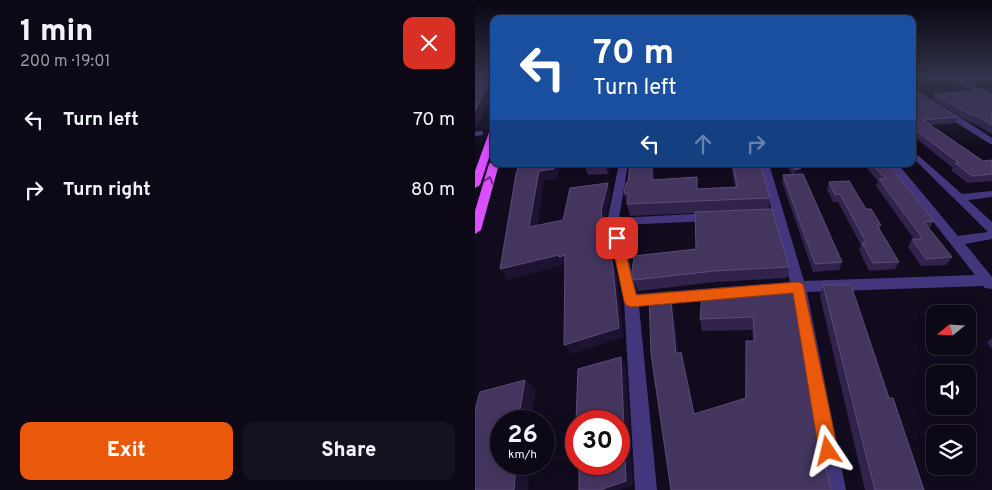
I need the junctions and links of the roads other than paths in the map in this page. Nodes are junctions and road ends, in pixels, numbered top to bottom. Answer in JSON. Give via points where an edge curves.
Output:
{"nodes":[{"id":1,"x":933,"y":104,"type":"edge"},
{"id":2,"x":490,"y":141,"type":"edge"},
{"id":3,"x":992,"y":142,"type":"edge"},
{"id":4,"x":916,"y":157,"type":"edge"},
{"id":5,"x":493,"y":167,"type":"edge"},
{"id":6,"x":624,"y":167,"type":"edge"},
{"id":7,"x":765,"y":167,"type":"edge"},
{"id":8,"x":895,"y":167,"type":"edge"},
{"id":9,"x":475,"y":185,"type":"edge"},
{"id":10,"x":992,"y":194,"type":"edge"},
{"id":11,"x":959,"y":198,"type":"junction"},
{"id":12,"x":719,"y":217,"type":"edge"},
{"id":13,"x":613,"y":222,"type":"junction"},
{"id":14,"x":992,"y":228,"type":"edge"},
{"id":15,"x":475,"y":230,"type":"edge"},
{"id":16,"x":992,"y":234,"type":"edge"},
{"id":17,"x":956,"y":241,"type":"junction"},
{"id":18,"x":989,"y":283,"type":"edge"},
{"id":19,"x":798,"y":287,"type":"junction"},
{"id":20,"x":631,"y":301,"type":"junction"},
{"id":21,"x":645,"y":490,"type":"edge"},
{"id":22,"x":835,"y":490,"type":"edge"}],
"edges":[{"from":1,"to":3,"type":"street"},
{"from":2,"to":9,"type":"main road"},
{"from":4,"to":11,"type":"street"},
{"from":15,"to":5,"type":"main road","one_way":true},
{"from":6,"to":13,"type":"street"},
{"from":7,"to":19,"type":"street","via":[[772,214]]},
{"from":8,"to":17,"type":"street"},
{"from":10,"to":11,"type":"street"},
{"from":11,"to":14,"type":"street"},
{"from":12,"to":13,"type":"street"},
{"from":13,"to":20,"type":"street"},
{"from":16,"to":17,"type":"street"},
{"from":17,"to":18,"type":"street"},
{"from":18,"to":19,"type":"street"},
{"from":19,"to":20,"type":"street"},
{"from":19,"to":22,"type":"street"},
{"from":20,"to":21,"type":"street"}]}
